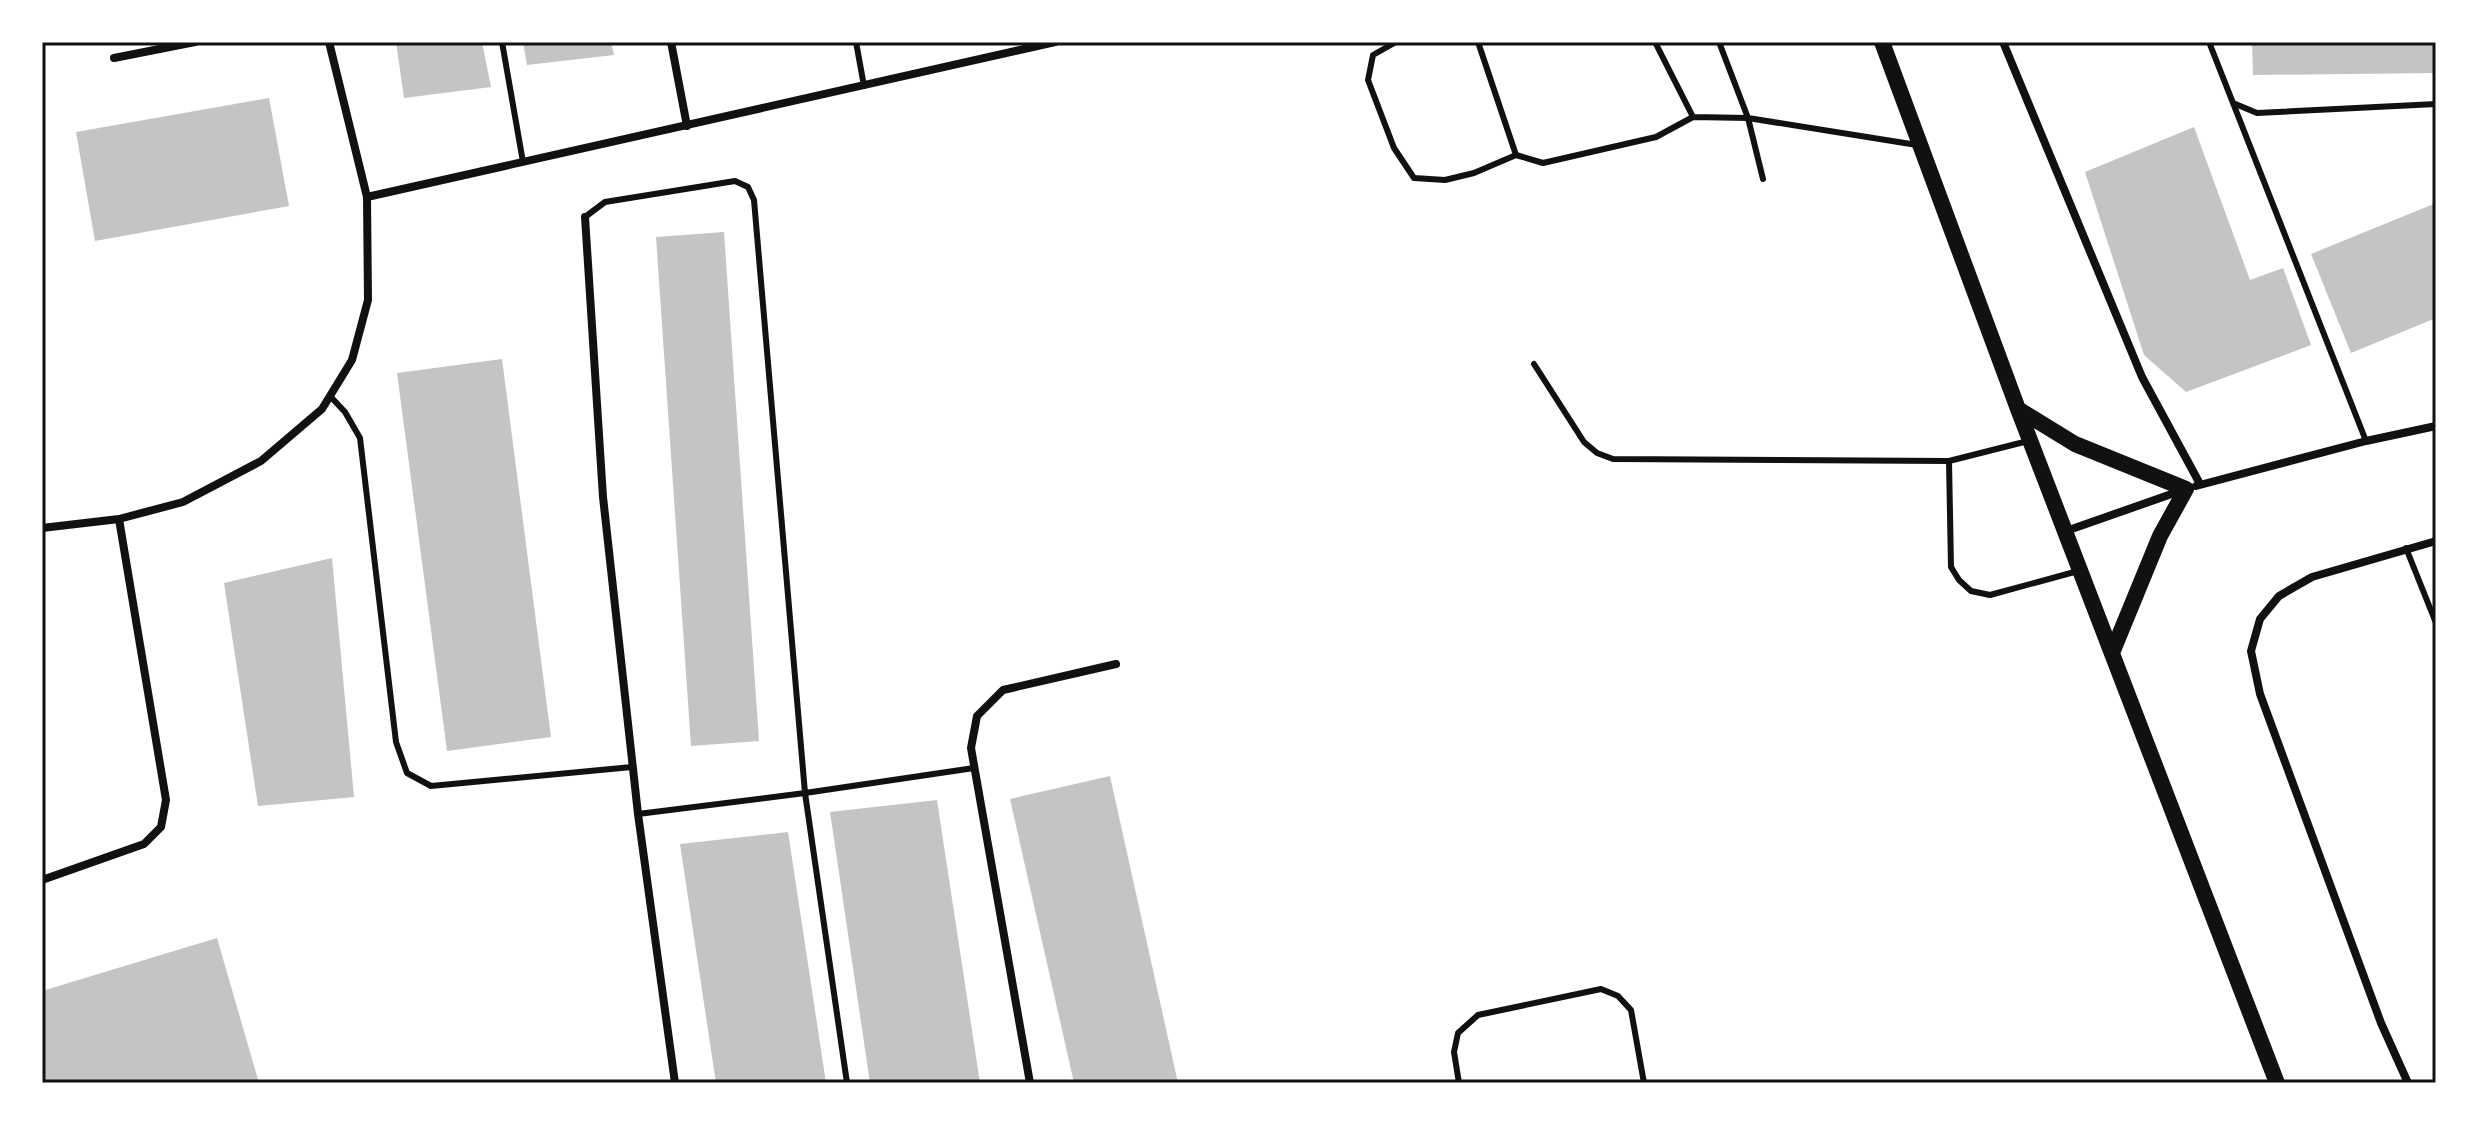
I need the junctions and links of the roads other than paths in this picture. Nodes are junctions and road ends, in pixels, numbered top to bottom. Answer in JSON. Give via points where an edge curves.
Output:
{"nodes":[{"id":1,"x":195,"y":42,"type":"edge"},
{"id":2,"x":329,"y":42,"type":"edge"},
{"id":3,"x":502,"y":42,"type":"edge"},
{"id":4,"x":671,"y":42,"type":"edge"},
{"id":5,"x":856,"y":42,"type":"edge"},
{"id":6,"x":1055,"y":42,"type":"edge"},
{"id":7,"x":1396,"y":42,"type":"edge"},
{"id":8,"x":1478,"y":42,"type":"edge"},
{"id":9,"x":1655,"y":42,"type":"edge"},
{"id":10,"x":1719,"y":42,"type":"edge"},
{"id":11,"x":1882,"y":42,"type":"edge"},
{"id":12,"x":2003,"y":42,"type":"edge"},
{"id":13,"x":2209,"y":42,"type":"edge"},
{"id":14,"x":1034,"y":45,"type":"edge"},
{"id":15,"x":114,"y":58,"type":"dead end"},
{"id":16,"x":864,"y":86,"type":"junction"},
{"id":17,"x":2233,"y":103,"type":"junction"},
{"id":18,"x":2436,"y":104,"type":"edge"},
{"id":19,"x":1693,"y":117,"type":"junction"},
{"id":20,"x":1748,"y":118,"type":"junction"},
{"id":21,"x":687,"y":126,"type":"junction"},
{"id":22,"x":1921,"y":145,"type":"junction"},
{"id":23,"x":1516,"y":155,"type":"junction"},
{"id":24,"x":523,"y":162,"type":"junction"},
{"id":25,"x":1763,"y":179,"type":"dead end"},
{"id":26,"x":367,"y":197,"type":"junction"},
{"id":27,"x":585,"y":217,"type":"joint"},
{"id":28,"x":1534,"y":364,"type":"dead end"},
{"id":29,"x":330,"y":396,"type":"junction"},
{"id":30,"x":2018,"y":409,"type":"junction"},
{"id":31,"x":2436,"y":426,"type":"edge"},
{"id":32,"x":2030,"y":441,"type":"junction"},
{"id":33,"x":2366,"y":441,"type":"junction"},
{"id":34,"x":1949,"y":461,"type":"junction"},
{"id":35,"x":2193,"y":487,"type":"junction"},
{"id":36,"x":119,"y":519,"type":"junction"},
{"id":37,"x":42,"y":528,"type":"edge"},
{"id":38,"x":2066,"y":531,"type":"junction"},
{"id":39,"x":2436,"y":541,"type":"edge"},
{"id":40,"x":2406,"y":548,"type":"junction"},
{"id":41,"x":2081,"y":570,"type":"junction"},
{"id":42,"x":2436,"y":623,"type":"edge"},
{"id":43,"x":2112,"y":653,"type":"junction"},
{"id":44,"x":1116,"y":664,"type":"dead end"},
{"id":45,"x":632,"y":767,"type":"junction"},
{"id":46,"x":974,"y":768,"type":"junction"},
{"id":47,"x":805,"y":793,"type":"junction"},
{"id":48,"x":638,"y":814,"type":"junction"},
{"id":49,"x":42,"y":880,"type":"edge"},
{"id":50,"x":675,"y":1083,"type":"edge"},
{"id":51,"x":847,"y":1083,"type":"edge"},
{"id":52,"x":1030,"y":1083,"type":"edge"},
{"id":53,"x":1459,"y":1083,"type":"edge"},
{"id":54,"x":1644,"y":1083,"type":"edge"},
{"id":55,"x":2277,"y":1083,"type":"edge"},
{"id":56,"x":2408,"y":1083,"type":"edge"}],
"edges":[{"from":1,"to":15,"type":"street"},
{"from":2,"to":26,"type":"street"},
{"from":3,"to":24,"type":"lane"},
{"from":4,"to":21,"type":"street"},
{"from":5,"to":16,"type":"lane"},
{"from":6,"to":14,"type":"street"},
{"from":7,"to":23,"type":"lane","via":[[1373,55],[1368,80],[1394,148],[1414,178],[1445,180]]},
{"from":8,"to":23,"type":"lane"},
{"from":9,"to":19,"type":"lane"},
{"from":10,"to":20,"type":"lane"},
{"from":11,"to":22,"type":"main road"},
{"from":12,"to":35,"type":"street"},
{"from":13,"to":17,"type":"lane"},
{"from":14,"to":16,"type":"street"},
{"from":16,"to":21,"type":"street"},
{"from":17,"to":18,"type":"lane","via":[[2257,113]]},
{"from":17,"to":33,"type":"lane"},
{"from":19,"to":20,"type":"lane"},
{"from":19,"to":23,"type":"lane","via":[[1656,137],[1543,163]]},
{"from":20,"to":22,"type":"lane"},
{"from":20,"to":25,"type":"lane"},
{"from":21,"to":24,"type":"street"},
{"from":22,"to":30,"type":"main road"},
{"from":24,"to":26,"type":"street"},
{"from":26,"to":29,"type":"street","via":[[368,300],[352,360]]},
{"from":27,"to":45,"type":"street","via":[[603,497]]},
{"from":27,"to":47,"type":"lane","via":[[605,202],[735,181],[748,187],[754,200]]},
{"from":28,"to":34,"type":"lane","via":[[1584,442],[1613,459]]},
{"from":29,"to":36,"type":"street","via":[[261,461],[183,502]]},
{"from":29,"to":45,"type":"lane","via":[[360,438],[396,742],[407,773],[431,786]]},
{"from":30,"to":32,"type":"main road"},
{"from":30,"to":35,"type":"main road","via":[[2075,444]]},
{"from":31,"to":33,"type":"street"},
{"from":32,"to":34,"type":"lane"},
{"from":32,"to":38,"type":"main road"},
{"from":33,"to":35,"type":"street"},
{"from":34,"to":41,"type":"lane","via":[[1951,567],[1971,591],[1990,595]]},
{"from":35,"to":38,"type":"street"},
{"from":35,"to":43,"type":"main road","via":[[2160,536]]},
{"from":36,"to":37,"type":"street"},
{"from":36,"to":49,"type":"street","via":[[166,800],[161,827],[144,844]]},
{"from":38,"to":41,"type":"main road"},
{"from":39,"to":40,"type":"street"},
{"from":40,"to":42,"type":"lane"},
{"from":40,"to":56,"type":"street","via":[[2312,577],[2279,596],[2260,619],[2251,651],[2260,694]]},
{"from":41,"to":43,"type":"main road"},
{"from":43,"to":55,"type":"main road"},
{"from":44,"to":46,"type":"street","via":[[1003,690],[977,716],[971,748]]},
{"from":45,"to":48,"type":"street"},
{"from":46,"to":47,"type":"lane"},
{"from":46,"to":52,"type":"street"},
{"from":47,"to":48,"type":"lane"},
{"from":47,"to":51,"type":"lane"},
{"from":48,"to":50,"type":"street"},
{"from":53,"to":54,"type":"lane","via":[[1454,1052],[1458,1033],[1478,1015],[1601,989],[1618,996],[1631,1010]]}]}
